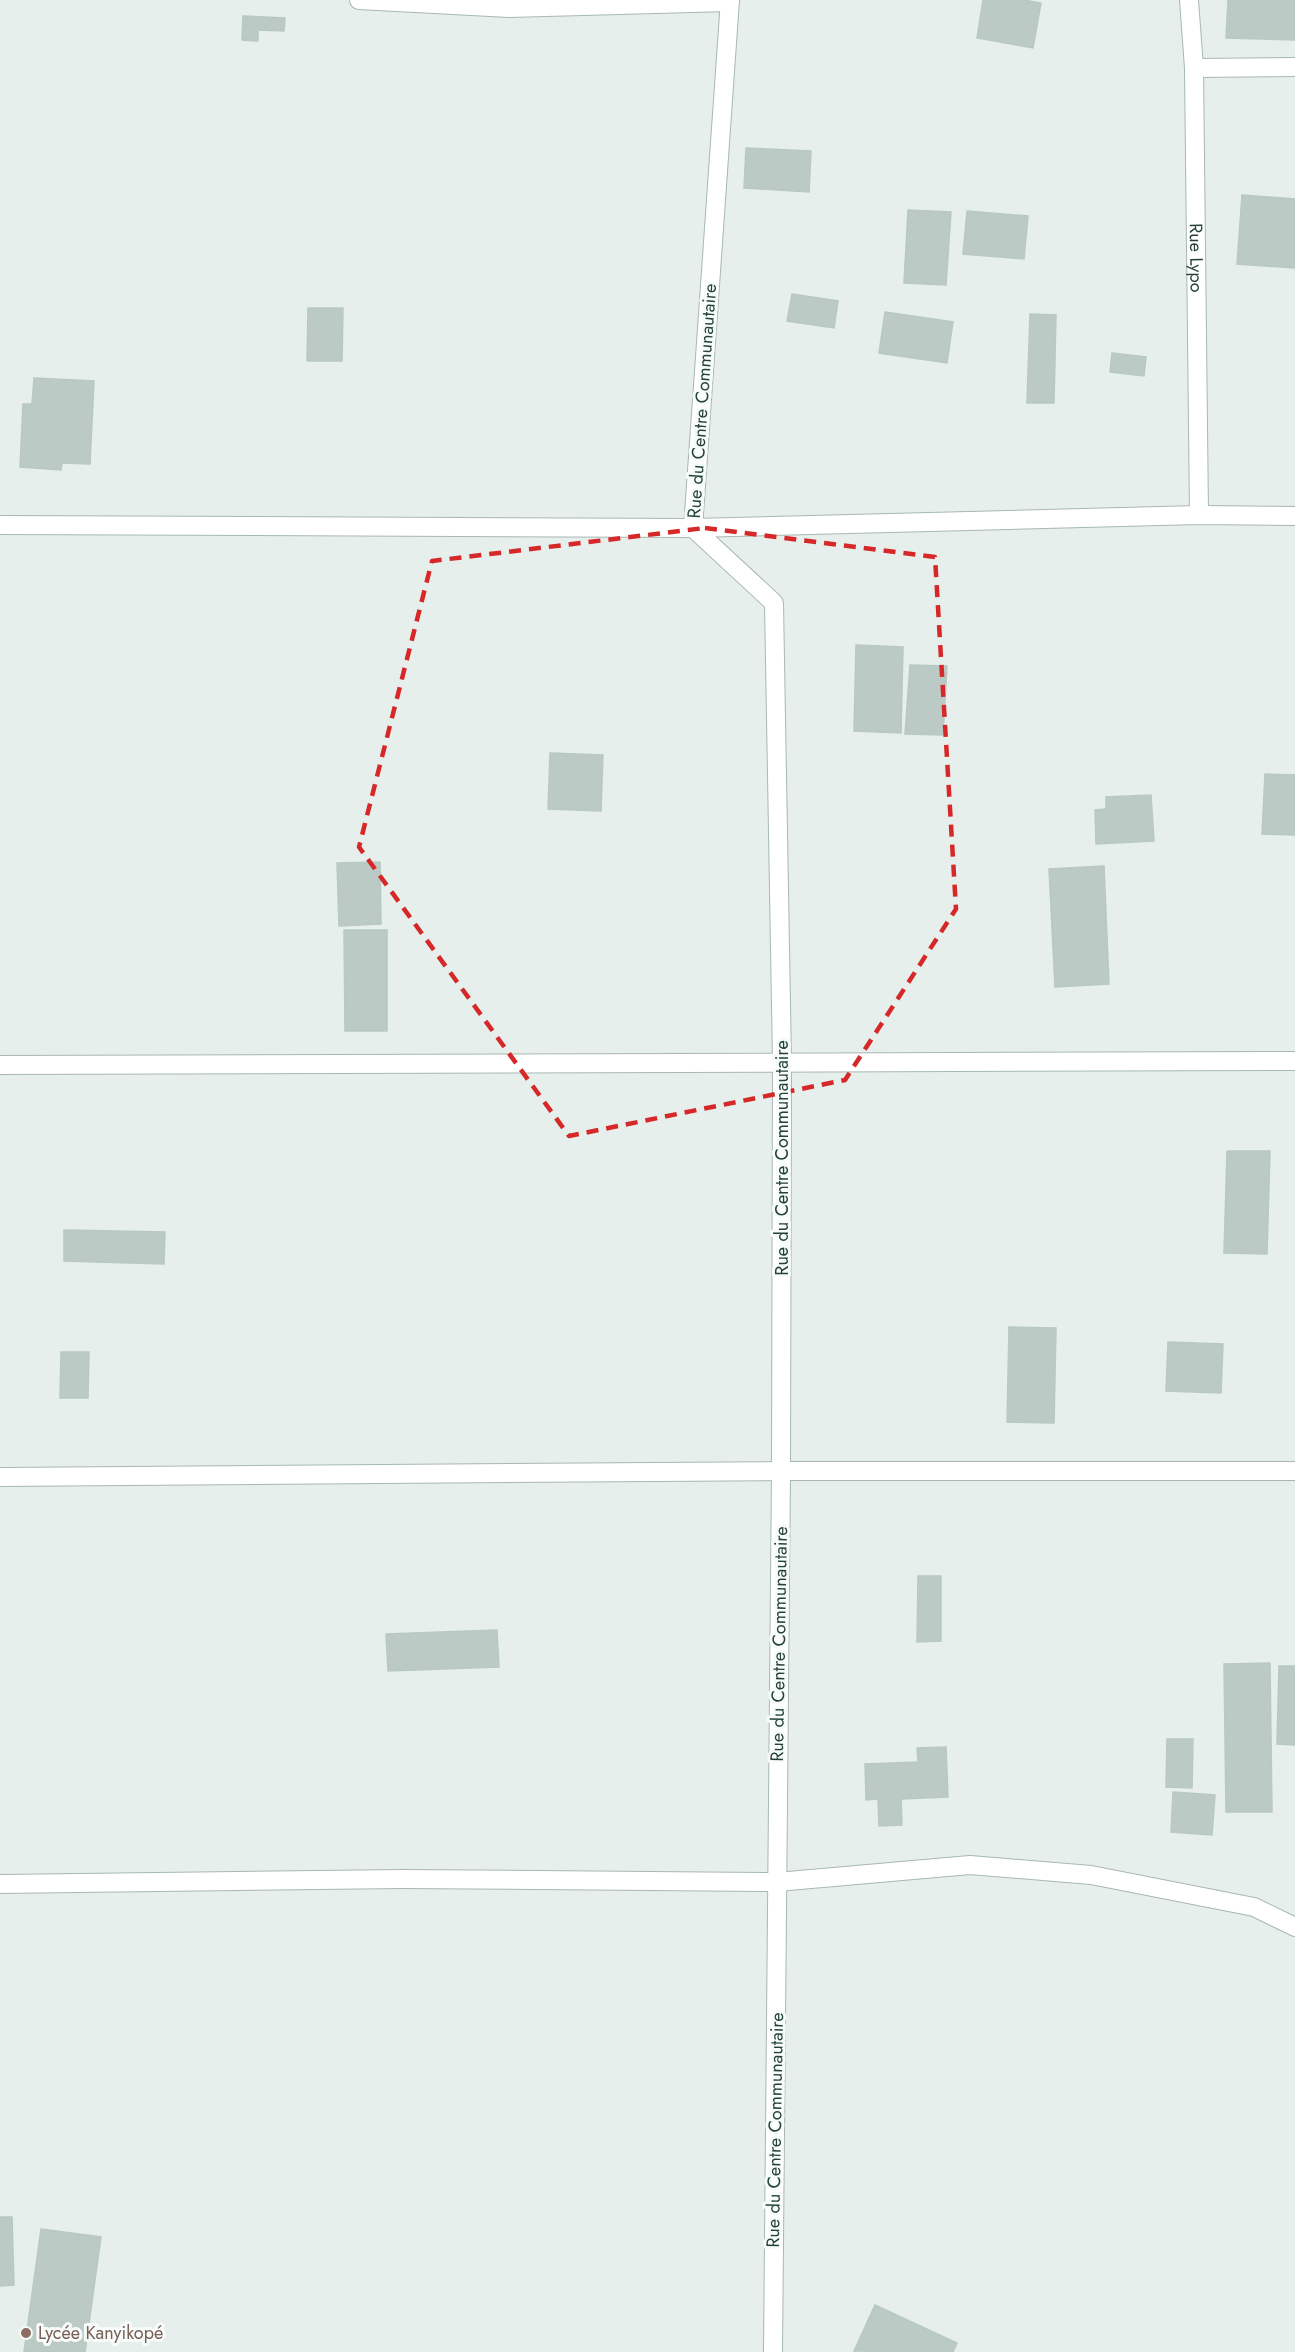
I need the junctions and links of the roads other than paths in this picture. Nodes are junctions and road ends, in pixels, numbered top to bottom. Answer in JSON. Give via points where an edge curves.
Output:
{"nodes":[{"id":1,"x":358,"y":0,"type":"edge"},
{"id":2,"x":1189,"y":0,"type":"edge"},
{"id":3,"x":730,"y":1,"type":"edge"},
{"id":4,"x":1194,"y":68,"type":"junction"},
{"id":5,"x":1295,"y":68,"type":"edge"},
{"id":6,"x":1199,"y":515,"type":"junction"},
{"id":7,"x":1295,"y":516,"type":"edge"},
{"id":8,"x":0,"y":525,"type":"edge"},
{"id":9,"x":693,"y":528,"type":"junction"},
{"id":10,"x":1295,"y":1061,"type":"edge"},
{"id":11,"x":783,"y":1062,"type":"junction"},
{"id":12,"x":0,"y":1065,"type":"edge"},
{"id":13,"x":781,"y":1471,"type":"junction"},
{"id":14,"x":1295,"y":1471,"type":"edge"},
{"id":15,"x":0,"y":1477,"type":"edge"},
{"id":16,"x":777,"y":1882,"type":"junction"},
{"id":17,"x":0,"y":1884,"type":"edge"},
{"id":18,"x":1293,"y":1923,"type":"edge"},
{"id":19,"x":772,"y":2352,"type":"edge"}],
"edges":[{"from":1,"to":3,"type":"street","via":[[509,8]]},
{"from":2,"to":4,"type":"street","name":"Rue Lypo"},
{"from":3,"to":9,"type":"street","name":"Rue du Centre Communautaire"},
{"from":4,"to":5,"type":"street"},
{"from":4,"to":6,"type":"street","name":"Rue Lypo"},
{"from":6,"to":7,"type":"street"},
{"from":6,"to":9,"type":"street"},
{"from":8,"to":9,"type":"street"},
{"from":9,"to":11,"type":"street","name":"Rue du Centre Communautaire","via":[[774,603]]},
{"from":10,"to":11,"type":"street"},
{"from":11,"to":12,"type":"street"},
{"from":11,"to":13,"type":"street","name":"Rue du Centre Communautaire"},
{"from":13,"to":14,"type":"street"},
{"from":13,"to":15,"type":"street"},
{"from":13,"to":16,"type":"street","name":"Rue du Centre Communautaire"},
{"from":16,"to":17,"type":"street"},
{"from":16,"to":18,"type":"street","via":[[970,1865],[1091,1875],[1254,1907]]},
{"from":16,"to":19,"type":"street","name":"Rue du Centre Communautaire"}]}
